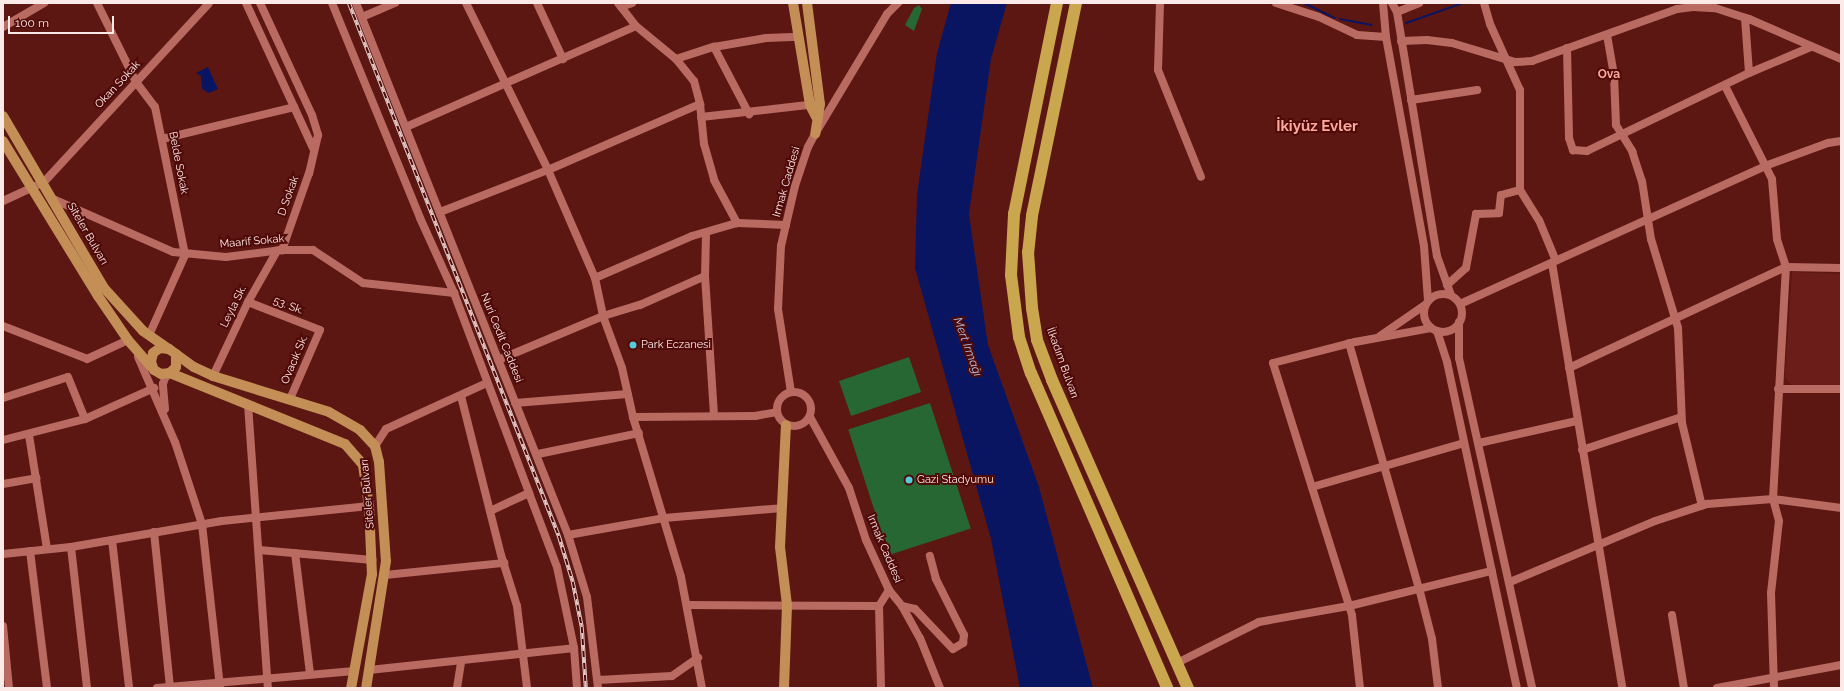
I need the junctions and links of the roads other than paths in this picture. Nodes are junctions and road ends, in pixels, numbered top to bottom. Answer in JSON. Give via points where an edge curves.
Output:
{"nodes":[{"id":1,"x":44,"y":3,"type":"edge"},
{"id":2,"x":97,"y":3,"type":"edge"},
{"id":3,"x":208,"y":3,"type":"edge"},
{"id":4,"x":246,"y":3,"type":"edge"},
{"id":5,"x":260,"y":3,"type":"edge"},
{"id":6,"x":332,"y":3,"type":"edge"},
{"id":7,"x":356,"y":3,"type":"edge"},
{"id":8,"x":394,"y":3,"type":"edge"},
{"id":9,"x":466,"y":3,"type":"edge"},
{"id":10,"x":536,"y":3,"type":"edge"},
{"id":11,"x":632,"y":3,"type":"edge"},
{"id":12,"x":793,"y":3,"type":"edge"},
{"id":13,"x":807,"y":3,"type":"edge"},
{"id":14,"x":898,"y":3,"type":"edge"},
{"id":15,"x":1057,"y":3,"type":"edge"},
{"id":16,"x":1076,"y":3,"type":"edge"},
{"id":17,"x":1160,"y":3,"type":"edge"},
{"id":18,"x":1276,"y":3,"type":"edge"},
{"id":19,"x":1383,"y":3,"type":"edge"},
{"id":20,"x":1392,"y":3,"type":"edge"},
{"id":21,"x":1419,"y":3,"type":"edge"},
{"id":22,"x":1484,"y":3,"type":"edge"},
{"id":23,"x":620,"y":5,"type":"edge"},
{"id":24,"x":1397,"y":12,"type":"junction"},
{"id":25,"x":362,"y":17,"type":"junction"},
{"id":26,"x":1745,"y":18,"type":"junction"},
{"id":27,"x":636,"y":26,"type":"junction"},
{"id":28,"x":3,"y":27,"type":"edge"},
{"id":29,"x":1607,"y":35,"type":"junction"},
{"id":30,"x":799,"y":37,"type":"junction"},
{"id":31,"x":1386,"y":37,"type":"junction"},
{"id":32,"x":1401,"y":40,"type":"junction"},
{"id":33,"x":714,"y":47,"type":"junction"},
{"id":34,"x":1811,"y":47,"type":"junction"},
{"id":35,"x":1567,"y":48,"type":"junction"},
{"id":36,"x":563,"y":59,"type":"junction"},
{"id":37,"x":676,"y":59,"type":"junction"},
{"id":38,"x":1507,"y":59,"type":"junction"},
{"id":39,"x":1841,"y":59,"type":"edge"},
{"id":40,"x":1748,"y":73,"type":"junction"},
{"id":41,"x":136,"y":82,"type":"junction"},
{"id":42,"x":506,"y":84,"type":"junction"},
{"id":43,"x":1725,"y":86,"type":"junction"},
{"id":44,"x":1477,"y":90,"type":"dead end"},
{"id":45,"x":1411,"y":100,"type":"junction"},
{"id":46,"x":700,"y":104,"type":"junction"},
{"id":47,"x":815,"y":105,"type":"junction"},
{"id":48,"x":294,"y":107,"type":"junction"},
{"id":49,"x":749,"y":114,"type":"junction"},
{"id":50,"x":3,"y":116,"type":"edge"},
{"id":51,"x":701,"y":117,"type":"junction"},
{"id":52,"x":406,"y":127,"type":"junction"},
{"id":53,"x":815,"y":134,"type":"junction"},
{"id":54,"x":1623,"y":135,"type":"junction"},
{"id":55,"x":162,"y":139,"type":"junction"},
{"id":56,"x":3,"y":141,"type":"edge"},
{"id":57,"x":1841,"y":141,"type":"edge"},
{"id":58,"x":314,"y":148,"type":"junction"},
{"id":59,"x":1766,"y":166,"type":"junction"},
{"id":60,"x":548,"y":170,"type":"junction"},
{"id":61,"x":1201,"y":177,"type":"dead end"},
{"id":62,"x":44,"y":182,"type":"junction"},
{"id":63,"x":31,"y":188,"type":"junction"},
{"id":64,"x":1520,"y":190,"type":"junction"},
{"id":65,"x":53,"y":199,"type":"junction"},
{"id":66,"x":3,"y":201,"type":"edge"},
{"id":67,"x":440,"y":212,"type":"junction"},
{"id":68,"x":1648,"y":220,"type":"junction"},
{"id":69,"x":737,"y":223,"type":"junction"},
{"id":70,"x":786,"y":225,"type":"junction"},
{"id":71,"x":706,"y":233,"type":"junction"},
{"id":72,"x":279,"y":250,"type":"junction"},
{"id":73,"x":185,"y":255,"type":"junction"},
{"id":74,"x":1554,"y":262,"type":"junction"},
{"id":75,"x":1786,"y":267,"type":"junction"},
{"id":76,"x":1841,"y":268,"type":"edge"},
{"id":77,"x":705,"y":276,"type":"junction"},
{"id":78,"x":595,"y":278,"type":"junction"},
{"id":79,"x":1446,"y":285,"type":"junction"},
{"id":80,"x":454,"y":293,"type":"junction"},
{"id":81,"x":1451,"y":295,"type":"junction"},
{"id":82,"x":248,"y":302,"type":"junction"},
{"id":83,"x":1427,"y":303,"type":"junction"},
{"id":84,"x":1460,"y":304,"type":"junction"},
{"id":85,"x":603,"y":316,"type":"junction"},
{"id":86,"x":1675,"y":319,"type":"junction"},
{"id":87,"x":1459,"y":322,"type":"junction"},
{"id":88,"x":3,"y":326,"type":"edge"},
{"id":89,"x":320,"y":330,"type":"joint"},
{"id":90,"x":1434,"y":330,"type":"junction"},
{"id":91,"x":149,"y":335,"type":"junction"},
{"id":92,"x":1378,"y":338,"type":"junction"},
{"id":93,"x":128,"y":340,"type":"junction"},
{"id":94,"x":1349,"y":343,"type":"junction"},
{"id":95,"x":172,"y":351,"type":"junction"},
{"id":96,"x":498,"y":360,"type":"junction"},
{"id":97,"x":152,"y":366,"type":"junction"},
{"id":98,"x":1569,"y":368,"type":"junction"},
{"id":99,"x":170,"y":373,"type":"junction"},
{"id":100,"x":213,"y":376,"type":"junction"},
{"id":101,"x":487,"y":382,"type":"junction"},
{"id":102,"x":154,"y":388,"type":"junction"},
{"id":103,"x":1778,"y":389,"type":"junction"},
{"id":104,"x":1841,"y":389,"type":"edge"},
{"id":105,"x":791,"y":392,"type":"junction"},
{"id":106,"x":628,"y":394,"type":"junction"},
{"id":107,"x":461,"y":396,"type":"junction"},
{"id":108,"x":3,"y":398,"type":"edge"},
{"id":109,"x":290,"y":399,"type":"junction"},
{"id":110,"x":515,"y":403,"type":"junction"},
{"id":111,"x":248,"y":404,"type":"junction"},
{"id":112,"x":777,"y":412,"type":"junction"},
{"id":113,"x":714,"y":415,"type":"junction"},
{"id":114,"x":633,"y":416,"type":"junction"},
{"id":115,"x":810,"y":417,"type":"junction"},
{"id":116,"x":1681,"y":417,"type":"junction"},
{"id":117,"x":166,"y":418,"type":"junction"},
{"id":118,"x":85,"y":419,"type":"junction"},
{"id":119,"x":1577,"y":421,"type":"junction"},
{"id":120,"x":786,"y":425,"type":"junction"},
{"id":121,"x":640,"y":434,"type":"junction"},
{"id":122,"x":29,"y":435,"type":"junction"},
{"id":123,"x":3,"y":440,"type":"edge"},
{"id":124,"x":1464,"y":443,"type":"junction"},
{"id":125,"x":1479,"y":443,"type":"junction"},
{"id":126,"x":375,"y":446,"type":"junction"},
{"id":127,"x":1582,"y":450,"type":"junction"},
{"id":128,"x":538,"y":454,"type":"junction"},
{"id":129,"x":1385,"y":466,"type":"junction"},
{"id":130,"x":36,"y":478,"type":"junction"},
{"id":131,"x":3,"y":484,"type":"edge"},
{"id":132,"x":1312,"y":487,"type":"junction"},
{"id":133,"x":529,"y":493,"type":"junction"},
{"id":134,"x":1773,"y":498,"type":"junction"},
{"id":135,"x":369,"y":506,"type":"junction"},
{"id":136,"x":1702,"y":506,"type":"junction"},
{"id":137,"x":782,"y":508,"type":"junction"},
{"id":138,"x":1841,"y":508,"type":"edge"},
{"id":139,"x":490,"y":511,"type":"junction"},
{"id":140,"x":258,"y":517,"type":"junction"},
{"id":141,"x":664,"y":518,"type":"junction"},
{"id":142,"x":202,"y":524,"type":"junction"},
{"id":143,"x":154,"y":532,"type":"junction"},
{"id":144,"x":568,"y":535,"type":"junction"},
{"id":145,"x":112,"y":540,"type":"junction"},
{"id":146,"x":1597,"y":546,"type":"junction"},
{"id":147,"x":71,"y":547,"type":"junction"},
{"id":148,"x":46,"y":549,"type":"junction"},
{"id":149,"x":259,"y":550,"type":"junction"},
{"id":150,"x":30,"y":551,"type":"junction"},
{"id":151,"x":295,"y":553,"type":"junction"},
{"id":152,"x":3,"y":554,"type":"edge"},
{"id":153,"x":930,"y":556,"type":"dead end"},
{"id":154,"x":373,"y":560,"type":"junction"},
{"id":155,"x":504,"y":563,"type":"junction"},
{"id":156,"x":1492,"y":571,"type":"junction"},
{"id":157,"x":384,"y":575,"type":"junction"},
{"id":158,"x":1510,"y":582,"type":"junction"},
{"id":159,"x":1419,"y":588,"type":"junction"},
{"id":160,"x":889,"y":590,"type":"junction"},
{"id":161,"x":688,"y":605,"type":"junction"},
{"id":162,"x":786,"y":605,"type":"junction"},
{"id":163,"x":879,"y":606,"type":"junction"},
{"id":164,"x":902,"y":606,"type":"junction"},
{"id":165,"x":1349,"y":606,"type":"junction"},
{"id":166,"x":1672,"y":615,"type":"dead end"},
{"id":167,"x":3,"y":626,"type":"edge"},
{"id":168,"x":574,"y":648,"type":"junction"},
{"id":169,"x":523,"y":652,"type":"junction"},
{"id":170,"x":698,"y":658,"type":"junction"},
{"id":171,"x":461,"y":662,"type":"junction"},
{"id":172,"x":1178,"y":662,"type":"junction"},
{"id":173,"x":1841,"y":665,"type":"edge"},
{"id":174,"x":369,"y":670,"type":"junction"},
{"id":175,"x":354,"y":671,"type":"junction"},
{"id":176,"x":310,"y":673,"type":"junction"},
{"id":177,"x":266,"y":677,"type":"junction"},
{"id":178,"x":1774,"y":678,"type":"junction"},
{"id":179,"x":598,"y":684,"type":"edge"},
{"id":180,"x":219,"y":685,"type":"edge"},
{"id":181,"x":9,"y":688,"type":"edge"},
{"id":182,"x":47,"y":688,"type":"edge"},
{"id":183,"x":87,"y":688,"type":"edge"},
{"id":184,"x":129,"y":688,"type":"edge"},
{"id":185,"x":157,"y":688,"type":"edge"},
{"id":186,"x":170,"y":688,"type":"edge"},
{"id":187,"x":268,"y":688,"type":"edge"},
{"id":188,"x":351,"y":688,"type":"edge"},
{"id":189,"x":366,"y":688,"type":"edge"},
{"id":190,"x":457,"y":688,"type":"edge"},
{"id":191,"x":527,"y":688,"type":"edge"},
{"id":192,"x":577,"y":688,"type":"edge"},
{"id":193,"x":702,"y":688,"type":"edge"},
{"id":194,"x":784,"y":688,"type":"edge"},
{"id":195,"x":881,"y":688,"type":"edge"},
{"id":196,"x":940,"y":688,"type":"edge"},
{"id":197,"x":1167,"y":688,"type":"edge"},
{"id":198,"x":1188,"y":688,"type":"edge"},
{"id":199,"x":1360,"y":688,"type":"edge"},
{"id":200,"x":1438,"y":688,"type":"edge"},
{"id":201,"x":1517,"y":688,"type":"edge"},
{"id":202,"x":1532,"y":688,"type":"edge"},
{"id":203,"x":1622,"y":688,"type":"edge"},
{"id":204,"x":1684,"y":688,"type":"edge"},
{"id":205,"x":1717,"y":688,"type":"edge"},
{"id":206,"x":1774,"y":688,"type":"edge"}],
"edges":[{"from":1,"to":28,"type":"street"},
{"from":2,"to":41,"type":"street","name":"Belde Sokak"},
{"from":3,"to":41,"type":"street","name":"Okan Sokak"},
{"from":4,"to":48,"type":"street"},
{"from":5,"to":58,"type":"street","name":"D Sokak","via":[[312,115],[318,135]]},
{"from":6,"to":80,"type":"street","via":[[420,218]]},
{"from":7,"to":25,"type":"street","name":"Nuri Cedit Caddesi"},
{"from":8,"to":25,"type":"street"},
{"from":9,"to":42,"type":"street"},
{"from":10,"to":36,"type":"street"},
{"from":11,"to":23,"type":"street"},
{"from":12,"to":30,"type":"main road"},
{"from":13,"to":47,"type":"main road"},
{"from":14,"to":53,"type":"street","name":"Irmak Caddesi","via":[[886,14]]},
{"from":15,"to":197,"type":"highway","via":[[1014,214],[1011,275],[1019,337],[1031,373]]},
{"from":16,"to":172,"type":"highway","name":"İlkadım Bulvarı","via":[[1032,216],[1028,252],[1032,308],[1037,340],[1052,380]]},
{"from":17,"to":61,"type":"street","via":[[1158,70]]},
{"from":18,"to":31,"type":"street","via":[[1319,17],[1357,35]]},
{"from":19,"to":31,"type":"street"},
{"from":20,"to":24,"type":"street"},
{"from":21,"to":24,"type":"street"},
{"from":22,"to":38,"type":"street","via":[[1490,24]]},
{"from":23,"to":27,"type":"street"},
{"from":24,"to":32,"type":"street"},
{"from":25,"to":52,"type":"street","name":"Nuri Cedit Caddesi"},
{"from":26,"to":29,"type":"street","via":[[1715,8],[1693,7],[1677,9]]},
{"from":26,"to":34,"type":"street"},
{"from":26,"to":40,"type":"street"},
{"from":27,"to":36,"type":"street"},
{"from":27,"to":37,"type":"street"},
{"from":29,"to":35,"type":"street"},
{"from":29,"to":54,"type":"street","via":[[1614,75],[1616,124]]},
{"from":30,"to":33,"type":"street","via":[[766,38]]},
{"from":30,"to":47,"type":"main road"},
{"from":31,"to":83,"type":"street","via":[[1424,246]]},
{"from":32,"to":38,"type":"street","via":[[1452,43]]},
{"from":32,"to":45,"type":"street"},
{"from":33,"to":37,"type":"street"},
{"from":33,"to":49,"type":"street"},
{"from":34,"to":39,"type":"street"},
{"from":34,"to":40,"type":"street"},
{"from":35,"to":38,"type":"street","via":[[1532,61],[1516,62]]},
{"from":35,"to":54,"type":"street","via":[[1569,138],[1573,150],[1587,151]]},
{"from":36,"to":42,"type":"street"},
{"from":37,"to":46,"type":"street","via":[[694,81]]},
{"from":38,"to":64,"type":"street","via":[[1520,90]]},
{"from":40,"to":43,"type":"street"},
{"from":41,"to":55,"type":"street","name":"Belde Sokak","via":[[155,107]]},
{"from":41,"to":62,"type":"street","name":"Okan Sokak"},
{"from":42,"to":52,"type":"street"},
{"from":42,"to":60,"type":"street"},
{"from":43,"to":54,"type":"street"},
{"from":43,"to":59,"type":"street"},
{"from":44,"to":45,"type":"street"},
{"from":45,"to":79,"type":"street","via":[[1436,256]]},
{"from":46,"to":51,"type":"street"},
{"from":46,"to":60,"type":"street"},
{"from":47,"to":49,"type":"street"},
{"from":47,"to":53,"type":"main road"},
{"from":48,"to":55,"type":"street"},
{"from":48,"to":58,"type":"street"},
{"from":49,"to":51,"type":"street"},
{"from":50,"to":62,"type":"main road","name":"Siteler Bulvarı"},
{"from":51,"to":69,"type":"street","via":[[704,144],[714,180]]},
{"from":52,"to":67,"type":"street","name":"Nuri Cedit Caddesi"},
{"from":53,"to":70,"type":"street","name":"Irmak Caddesi","via":[[808,147]]},
{"from":54,"to":68,"type":"street","via":[[1632,151],[1642,181]]},
{"from":55,"to":73,"type":"street","name":"Belde Sokak"},
{"from":56,"to":63,"type":"main road","name":"Siteler Bulvarı"},
{"from":57,"to":59,"type":"street","via":[[1828,143]]},
{"from":58,"to":72,"type":"street","name":"D Sokak","via":[[309,173]]},
{"from":59,"to":68,"type":"street"},
{"from":59,"to":75,"type":"street","via":[[1772,179],[1777,239]]},
{"from":60,"to":67,"type":"street"},
{"from":60,"to":78,"type":"street"},
{"from":62,"to":63,"type":"street"},
{"from":62,"to":65,"type":"main road","name":"Siteler Bulvarı"},
{"from":63,"to":66,"type":"street"},
{"from":63,"to":93,"type":"main road","name":"Siteler Bulvarı"},
{"from":64,"to":74,"type":"street","via":[[1539,220]]},
{"from":64,"to":79,"type":"street","via":[[1501,195],[1499,213],[1476,214],[1466,268]]},
{"from":65,"to":73,"type":"street","name":"Maarif Sokak","via":[[142,239]]},
{"from":65,"to":91,"type":"main road","name":"Siteler Bulvarı","via":[[104,288]]},
{"from":67,"to":96,"type":"street","name":"Nuri Cedit Caddesi"},
{"from":68,"to":74,"type":"street"},
{"from":68,"to":86,"type":"street","via":[[1651,239]]},
{"from":69,"to":70,"type":"street"},
{"from":69,"to":71,"type":"street"},
{"from":70,"to":105,"type":"street","name":"Irmak Caddesi","via":[[781,246],[778,308]]},
{"from":71,"to":77,"type":"street"},
{"from":71,"to":78,"type":"street","via":[[692,236]]},
{"from":72,"to":73,"type":"street","name":"Maarif Sokak","via":[[226,257]]},
{"from":72,"to":80,"type":"street","name":"Maarif Sokak","via":[[313,250],[363,283]]},
{"from":72,"to":82,"type":"street","name":"Leyla Sk."},
{"from":73,"to":91,"type":"street"},
{"from":74,"to":84,"type":"street"},
{"from":74,"to":98,"type":"street"},
{"from":75,"to":76,"type":"street"},
{"from":75,"to":86,"type":"street"},
{"from":75,"to":103,"type":"street"},
{"from":77,"to":85,"type":"street","via":[[640,305]]},
{"from":77,"to":113,"type":"street"},
{"from":78,"to":85,"type":"street"},
{"from":79,"to":81,"type":"street"},
{"from":80,"to":101,"type":"street"},
{"from":81,"to":83,"type":"street","via":[[1439,294]]},
{"from":81,"to":84,"type":"street"},
{"from":82,"to":89,"type":"street","name":"53. Sk."},
{"from":82,"to":100,"type":"street","name":"Leyla Sk."},
{"from":83,"to":90,"type":"street","via":[[1424,318]]},
{"from":83,"to":92,"type":"street"},
{"from":84,"to":87,"type":"street"},
{"from":85,"to":96,"type":"street"},
{"from":85,"to":106,"type":"street","via":[[622,368]]},
{"from":86,"to":98,"type":"street"},
{"from":86,"to":116,"type":"street","via":[[1678,328]]},
{"from":87,"to":90,"type":"street","via":[[1449,330]]},
{"from":87,"to":125,"type":"street","via":[[1459,358]]},
{"from":88,"to":93,"type":"street","via":[[87,360]]},
{"from":89,"to":109,"type":"street","name":"Ovacık Sk."},
{"from":90,"to":92,"type":"street"},
{"from":90,"to":124,"type":"street","via":[[1447,362]]},
{"from":91,"to":95,"type":"main road","name":"Siteler Bulvarı"},
{"from":92,"to":94,"type":"street"},
{"from":93,"to":97,"type":"main road","name":"Siteler Bulvarı"},
{"from":93,"to":102,"type":"street"},
{"from":94,"to":129,"type":"street"},
{"from":94,"to":132,"type":"street","via":[[1273,363]]},
{"from":95,"to":97,"type":"main road","via":[[160,348],[153,353]]},
{"from":95,"to":99,"type":"main road","via":[[177,363]]},
{"from":95,"to":100,"type":"main road","name":"Siteler Bulvarı","via":[[194,367]]},
{"from":96,"to":110,"type":"street","name":"Nuri Cedit Caddesi"},
{"from":97,"to":99,"type":"main road","via":[[157,373]]},
{"from":98,"to":119,"type":"street"},
{"from":99,"to":111,"type":"main road","name":"Siteler Bulvarı"},
{"from":99,"to":117,"type":"street","via":[[163,384]]},
{"from":100,"to":109,"type":"main road","name":"Siteler Bulvarı"},
{"from":101,"to":107,"type":"street"},
{"from":101,"to":133,"type":"street"},
{"from":102,"to":117,"type":"street"},
{"from":102,"to":118,"type":"street"},
{"from":103,"to":104,"type":"street"},
{"from":103,"to":134,"type":"street"},
{"from":105,"to":112,"type":"street","via":[[782,397]]},
{"from":105,"to":115,"type":"street","via":[[806,397],[811,407]]},
{"from":106,"to":110,"type":"street"},
{"from":106,"to":114,"type":"street"},
{"from":107,"to":126,"type":"street","via":[[386,429]]},
{"from":107,"to":139,"type":"street"},
{"from":108,"to":118,"type":"street","via":[[68,377]]},
{"from":109,"to":126,"type":"main road","name":"Siteler Bulvarı","via":[[329,412],[360,430]]},
{"from":110,"to":128,"type":"street","name":"Nuri Cedit Caddesi"},
{"from":111,"to":135,"type":"main road","name":"Siteler Bulvarı","via":[[345,444],[363,465]]},
{"from":111,"to":140,"type":"street"},
{"from":112,"to":113,"type":"street","via":[[755,416]]},
{"from":112,"to":120,"type":"street"},
{"from":113,"to":114,"type":"street"},
{"from":114,"to":121,"type":"street"},
{"from":115,"to":120,"type":"street","via":[[802,425]]},
{"from":115,"to":160,"type":"street","name":"Irmak Caddesi","via":[[848,488],[866,540]]},
{"from":116,"to":127,"type":"street"},
{"from":116,"to":136,"type":"street"},
{"from":117,"to":142,"type":"street","via":[[190,480]]},
{"from":118,"to":122,"type":"street"},
{"from":119,"to":125,"type":"street"},
{"from":119,"to":127,"type":"street"},
{"from":120,"to":137,"type":"main road"},
{"from":121,"to":128,"type":"street"},
{"from":121,"to":141,"type":"street"},
{"from":122,"to":123,"type":"street"},
{"from":122,"to":130,"type":"street"},
{"from":124,"to":129,"type":"street"},
{"from":124,"to":156,"type":"street"},
{"from":125,"to":158,"type":"street"},
{"from":126,"to":157,"type":"main road","name":"Siteler Bulvarı","via":[[379,462]]},
{"from":127,"to":146,"type":"street"},
{"from":128,"to":144,"type":"street","name":"Nuri Cedit Caddesi"},
{"from":129,"to":132,"type":"street"},
{"from":129,"to":159,"type":"street"},
{"from":130,"to":131,"type":"street"},
{"from":130,"to":148,"type":"street"},
{"from":132,"to":165,"type":"street"},
{"from":133,"to":139,"type":"street"},
{"from":133,"to":168,"type":"street","via":[[557,568]]},
{"from":134,"to":136,"type":"street"},
{"from":134,"to":138,"type":"street"},
{"from":134,"to":178,"type":"street","via":[[1779,521],[1771,593]]},
{"from":135,"to":140,"type":"street"},
{"from":135,"to":154,"type":"main road","name":"Siteler Bulvarı"},
{"from":136,"to":146,"type":"street","via":[[1655,520]]},
{"from":137,"to":141,"type":"street"},
{"from":137,"to":162,"type":"main road","via":[[780,547]]},
{"from":139,"to":155,"type":"street"},
{"from":140,"to":142,"type":"street"},
{"from":140,"to":149,"type":"street"},
{"from":141,"to":144,"type":"street"},
{"from":141,"to":161,"type":"street"},
{"from":142,"to":143,"type":"street"},
{"from":142,"to":180,"type":"street"},
{"from":143,"to":145,"type":"street"},
{"from":143,"to":186,"type":"street"},
{"from":144,"to":179,"type":"street","name":"Nuri Cedit Caddesi","via":[[587,597]]},
{"from":145,"to":147,"type":"street"},
{"from":145,"to":184,"type":"street"},
{"from":146,"to":158,"type":"street"},
{"from":146,"to":203,"type":"street"},
{"from":147,"to":148,"type":"street"},
{"from":147,"to":183,"type":"street"},
{"from":148,"to":150,"type":"street"},
{"from":149,"to":151,"type":"street"},
{"from":149,"to":177,"type":"street"},
{"from":150,"to":152,"type":"street"},
{"from":150,"to":182,"type":"street"},
{"from":151,"to":154,"type":"street"},
{"from":151,"to":176,"type":"street"},
{"from":153,"to":164,"type":"street","via":[[936,580],[964,635],[963,643],[953,649],[915,609]]},
{"from":154,"to":175,"type":"main road","name":"Siteler Bulvarı"},
{"from":155,"to":157,"type":"street"},
{"from":155,"to":169,"type":"street","via":[[517,606]]},
{"from":156,"to":159,"type":"street"},
{"from":156,"to":201,"type":"street"},
{"from":157,"to":174,"type":"main road","name":"Siteler Bulvarı"},
{"from":158,"to":202,"type":"street"},
{"from":159,"to":165,"type":"street"},
{"from":159,"to":200,"type":"street","via":[[1432,639]]},
{"from":160,"to":163,"type":"street"},
{"from":160,"to":164,"type":"street","name":"Irmak Caddesi"},
{"from":161,"to":162,"type":"street"},
{"from":161,"to":170,"type":"street"},
{"from":162,"to":163,"type":"street"},
{"from":162,"to":194,"type":"main road"},
{"from":163,"to":195,"type":"street"},
{"from":164,"to":196,"type":"street","name":"Irmak Caddesi","via":[[920,638]]},
{"from":165,"to":172,"type":"street","via":[[1259,622]]},
{"from":165,"to":199,"type":"street"},
{"from":166,"to":204,"type":"street"},
{"from":167,"to":181,"type":"street"},
{"from":168,"to":169,"type":"street"},
{"from":168,"to":192,"type":"street"},
{"from":169,"to":171,"type":"street"},
{"from":169,"to":191,"type":"street"},
{"from":170,"to":179,"type":"street","via":[[672,676]]},
{"from":170,"to":193,"type":"street"},
{"from":171,"to":174,"type":"street"},
{"from":171,"to":190,"type":"street"},
{"from":172,"to":198,"type":"highway","name":"İlkadım Bulvarı"},
{"from":173,"to":178,"type":"street"},
{"from":174,"to":189,"type":"main road","name":"Siteler Bulvarı"},
{"from":175,"to":176,"type":"street"},
{"from":175,"to":188,"type":"main road","name":"Siteler Bulvarı"},
{"from":176,"to":177,"type":"street"},
{"from":177,"to":180,"type":"street"},
{"from":177,"to":187,"type":"street"},
{"from":178,"to":205,"type":"street"},
{"from":178,"to":206,"type":"street"},
{"from":180,"to":186,"type":"street"},
{"from":185,"to":186,"type":"street"}]}
